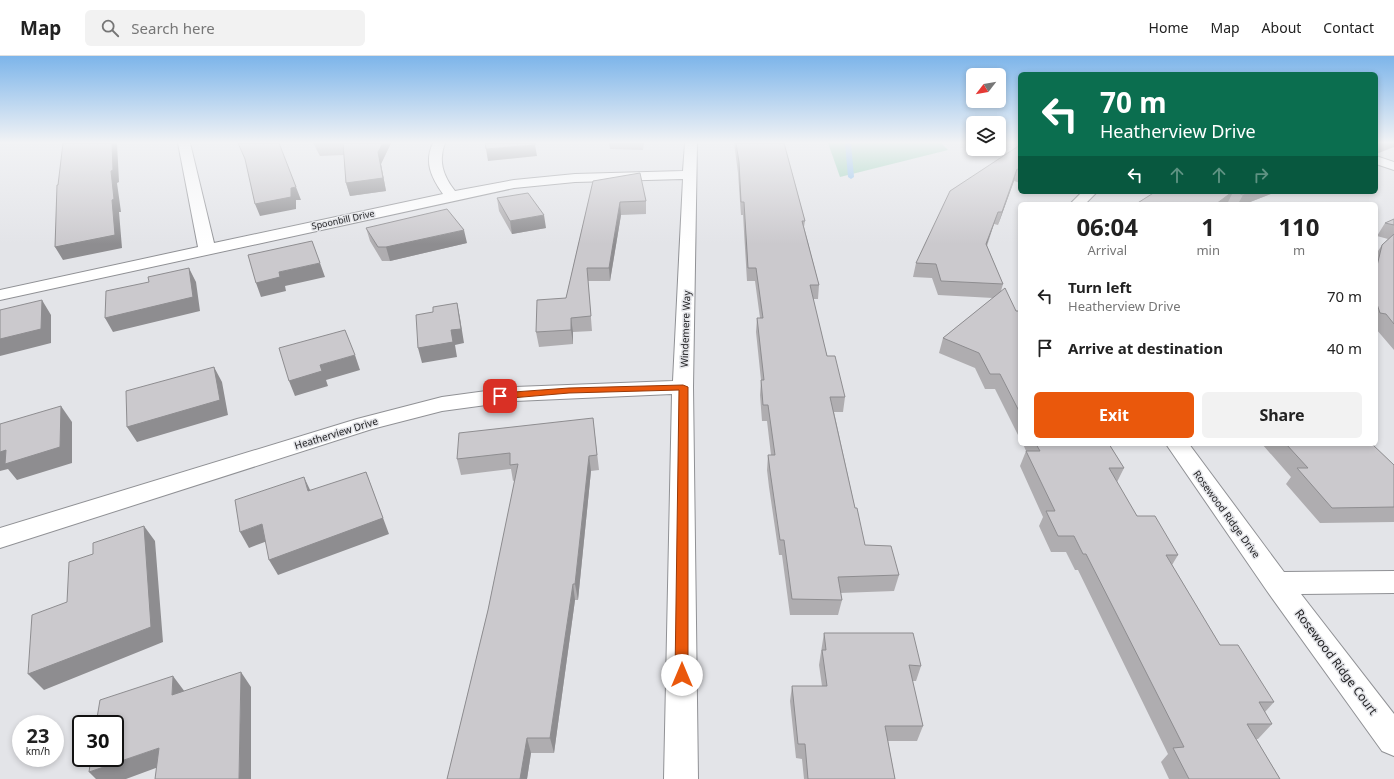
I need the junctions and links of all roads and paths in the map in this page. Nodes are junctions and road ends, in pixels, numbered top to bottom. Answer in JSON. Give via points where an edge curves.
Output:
{"nodes":[{"id":1,"x":191,"y":177,"type":"edge"},
{"id":2,"x":439,"y":177,"type":"edge"},
{"id":3,"x":623,"y":177,"type":"edge"},
{"id":4,"x":690,"y":177,"type":"edge"},
{"id":5,"x":1088,"y":194,"type":"edge"},
{"id":6,"x":452,"y":196,"type":"junction"},
{"id":7,"x":1079,"y":202,"type":"edge"},
{"id":8,"x":207,"y":250,"type":"junction"},
{"id":9,"x":0,"y":295,"type":"edge"},
{"id":10,"x":683,"y":387,"type":"junction"},
{"id":11,"x":1178,"y":446,"type":"edge"},
{"id":12,"x":0,"y":538,"type":"edge"},
{"id":13,"x":1394,"y":582,"type":"edge"},
{"id":14,"x":1277,"y":583,"type":"junction"},
{"id":15,"x":1394,"y":740,"type":"edge"},
{"id":16,"x":681,"y":779,"type":"edge"}],
"edges":[{"from":1,"to":8,"type":"street"},
{"from":2,"to":6,"type":"street"},
{"from":3,"to":6,"type":"street","name":"Spoonbill Drive","via":[[514,184]]},
{"from":4,"to":10,"type":"street","name":"Windemere Way"},
{"from":5,"to":7,"type":"street"},
{"from":6,"to":8,"type":"street","name":"Spoonbill Drive"},
{"from":8,"to":9,"type":"street","name":"Spoonbill Drive"},
{"from":10,"to":12,"type":"street","name":"Heatherview Drive","via":[[515,394],[442,404],[365,424]]},
{"from":10,"to":16,"type":"street","name":"Windemere Way"},
{"from":11,"to":14,"type":"street","name":"Rosewood Ridge Drive"},
{"from":13,"to":14,"type":"street"},
{"from":14,"to":15,"type":"street","name":"Rosewood Ridge Court"}]}
